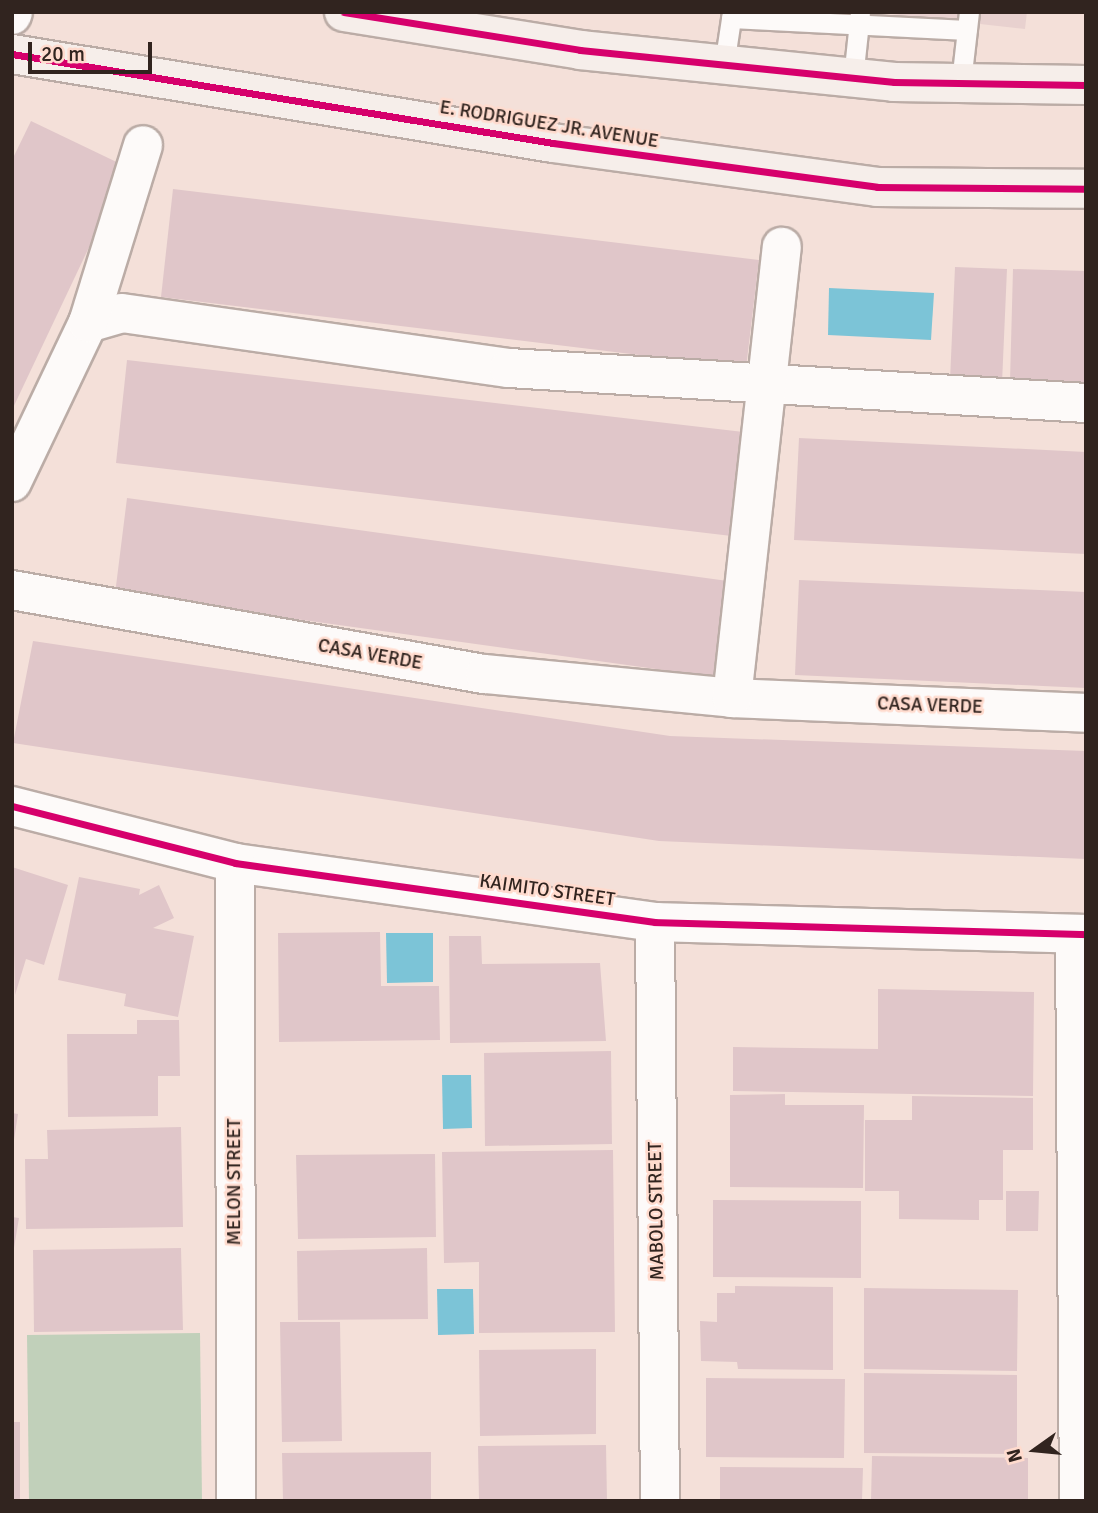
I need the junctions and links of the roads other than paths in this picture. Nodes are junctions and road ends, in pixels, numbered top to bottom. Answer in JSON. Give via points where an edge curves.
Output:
{"nodes":[{"id":1,"x":344,"y":12,"type":"edge"},
{"id":2,"x":731,"y":15,"type":"edge"},
{"id":3,"x":860,"y":19,"type":"edge"},
{"id":4,"x":968,"y":21,"type":"edge"},
{"id":5,"x":12,"y":54,"type":"edge"},
{"id":6,"x":724,"y":65,"type":"junction"},
{"id":7,"x":853,"y":78,"type":"junction"},
{"id":8,"x":961,"y":82,"type":"junction"},
{"id":9,"x":1086,"y":85,"type":"edge"},
{"id":10,"x":143,"y":145,"type":"dead end"},
{"id":11,"x":1086,"y":189,"type":"edge"},
{"id":12,"x":782,"y":247,"type":"dead end"},
{"id":13,"x":88,"y":323,"type":"junction"},
{"id":14,"x":766,"y":387,"type":"junction"},
{"id":15,"x":1086,"y":402,"type":"edge"},
{"id":16,"x":23,"y":429,"type":"edge"},
{"id":17,"x":12,"y":482,"type":"edge"},
{"id":18,"x":12,"y":590,"type":"edge"},
{"id":19,"x":732,"y":698,"type":"junction"},
{"id":20,"x":1086,"y":713,"type":"edge"},
{"id":21,"x":12,"y":806,"type":"edge"},
{"id":22,"x":234,"y":863,"type":"junction"},
{"id":23,"x":654,"y":922,"type":"junction"},
{"id":24,"x":1080,"y":934,"type":"edge"},
{"id":25,"x":236,"y":1501,"type":"edge"},
{"id":26,"x":660,"y":1501,"type":"edge"},
{"id":27,"x":1079,"y":1501,"type":"edge"}],
"edges":[{"from":1,"to":6,"type":"main road","via":[[580,50]]},
{"from":2,"to":3,"type":"lane"},
{"from":2,"to":6,"type":"lane"},
{"from":3,"to":4,"type":"lane"},
{"from":3,"to":7,"type":"lane"},
{"from":4,"to":8,"type":"lane"},
{"from":5,"to":11,"type":"main road","name":"E. RODRIGUEZ JR. AVENUE","via":[[553,143],[877,187]]},
{"from":6,"to":7,"type":"main road"},
{"from":7,"to":8,"type":"main road"},
{"from":8,"to":9,"type":"main road"},
{"from":10,"to":13,"type":"street"},
{"from":12,"to":14,"type":"street"},
{"from":13,"to":14,"type":"street","via":[[122,313],[509,368]]},
{"from":13,"to":16,"type":"street"},
{"from":14,"to":15,"type":"street"},
{"from":14,"to":19,"type":"street"},
{"from":16,"to":17,"type":"street"},
{"from":18,"to":19,"type":"street","name":"CASA VERDE","via":[[485,674]]},
{"from":19,"to":20,"type":"street","name":"CASA VERDE"},
{"from":21,"to":22,"type":"street","name":"KAIMITO STREET"},
{"from":22,"to":23,"type":"street","name":"KAIMITO STREET"},
{"from":22,"to":25,"type":"street","name":"MELON STREET"},
{"from":23,"to":24,"type":"street","name":"KAIMITO STREET"},
{"from":23,"to":26,"type":"street","name":"MABOLO STREET"},
{"from":24,"to":27,"type":"street"}]}
